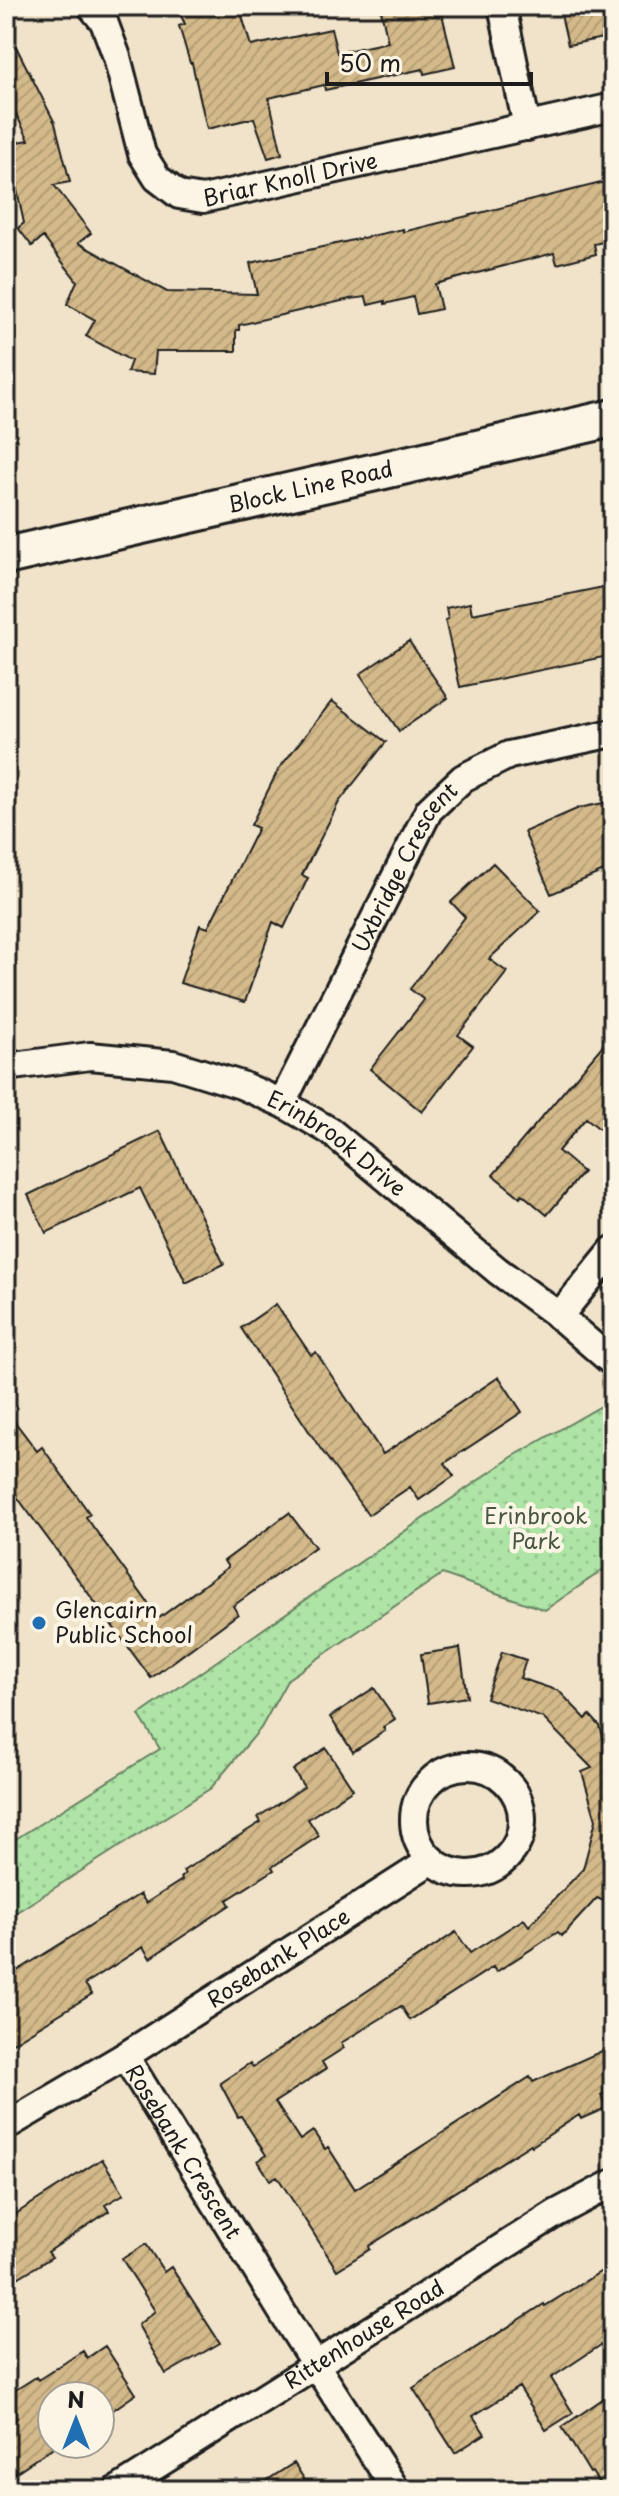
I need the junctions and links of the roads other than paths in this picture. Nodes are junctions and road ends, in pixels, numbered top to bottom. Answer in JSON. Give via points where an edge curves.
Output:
{"nodes":[{"id":1,"x":91,"y":6,"type":"edge"},
{"id":2,"x":502,"y":6,"type":"edge"},
{"id":3,"x":613,"y":107,"type":"edge"},
{"id":4,"x":527,"y":127,"type":"junction"},
{"id":5,"x":613,"y":418,"type":"edge"},
{"id":6,"x":6,"y":556,"type":"edge"},
{"id":7,"x":613,"y":733,"type":"edge"},
{"id":8,"x":6,"y":1067,"type":"edge"},
{"id":9,"x":282,"y":1103,"type":"junction"},
{"id":10,"x":613,"y":1250,"type":"edge"},
{"id":11,"x":559,"y":1316,"type":"junction"},
{"id":12,"x":613,"y":1363,"type":"edge"},
{"id":13,"x":432,"y":1860,"type":"junction"},
{"id":14,"x":125,"y":2056,"type":"junction"},
{"id":15,"x":6,"y":2126,"type":"edge"},
{"id":16,"x":613,"y":2183,"type":"edge"},
{"id":17,"x":315,"y":2364,"type":"junction"},
{"id":18,"x":117,"y":2490,"type":"edge"},
{"id":19,"x":396,"y":2490,"type":"edge"}],
"edges":[{"from":1,"to":4,"type":"street","name":"Briar Knoll Drive","via":[[113,45],[142,154],[157,178],[179,195],[203,199]]},
{"from":2,"to":4,"type":"street"},
{"from":3,"to":4,"type":"street","name":"Briar Knoll Drive"},
{"from":5,"to":6,"type":"street","name":"Block Line Road"},
{"from":7,"to":9,"type":"street","name":"Uxbridge Crescent","via":[[509,755],[463,778],[429,810]]},
{"from":8,"to":9,"type":"street","name":"Erinbrook Drive","via":[[90,1056],[173,1064]]},
{"from":9,"to":11,"type":"street","name":"Erinbrook Drive","via":[[330,1131]]},
{"from":10,"to":11,"type":"street"},
{"from":11,"to":12,"type":"street","name":"Erinbrook Drive"},
{"from":13,"to":13,"type":"street","via":[[466,1875],[498,1866],[511,1853],[523,1821],[517,1796],[501,1777],[484,1768],[454,1767],[423,1789],[415,1831]]},
{"from":13,"to":14,"type":"street","name":"Rosebank Place"},
{"from":14,"to":15,"type":"street","name":"Rosebank Crescent"},
{"from":14,"to":17,"type":"street","name":"Rosebank Crescent"},
{"from":16,"to":17,"type":"street","name":"Rittenhouse Road"},
{"from":17,"to":18,"type":"street","name":"Rittenhouse Road"},
{"from":17,"to":19,"type":"street","name":"Rosebank Crescent"}]}
